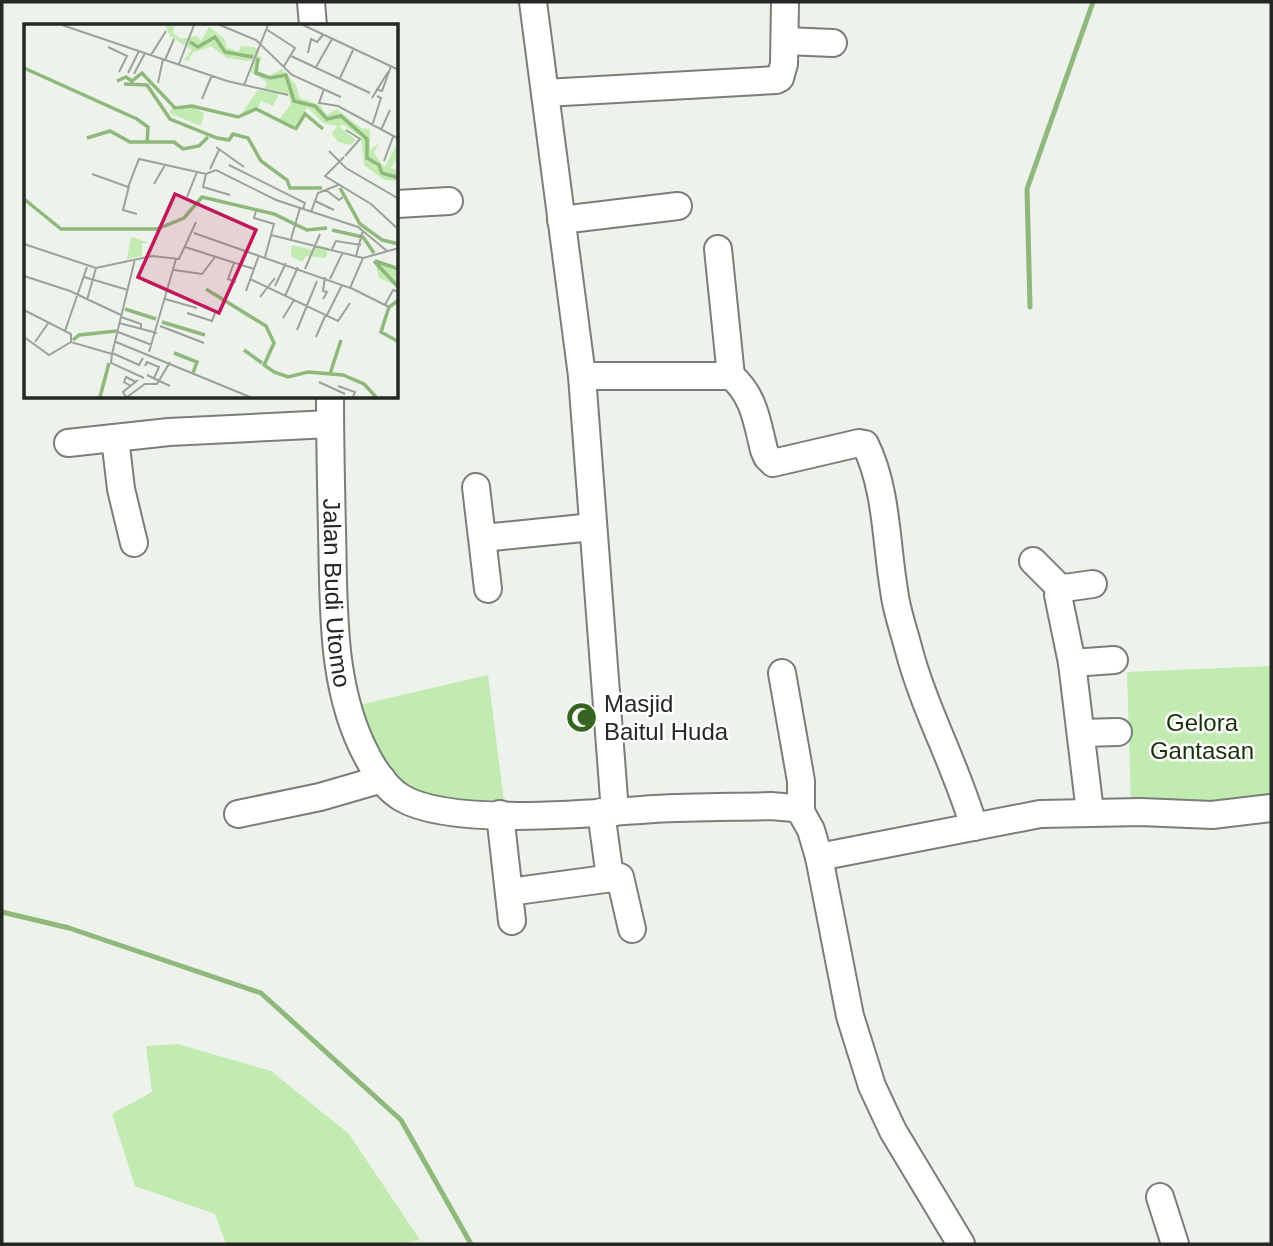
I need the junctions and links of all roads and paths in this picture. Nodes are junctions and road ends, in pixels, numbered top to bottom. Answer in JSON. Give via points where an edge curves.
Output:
{"nodes":[{"id":1,"x":310,"y":2,"type":"edge"},
{"id":2,"x":533,"y":2,"type":"edge"},
{"id":3,"x":785,"y":2,"type":"edge"},
{"id":4,"x":313,"y":24,"type":"edge"},
{"id":5,"x":785,"y":41,"type":"junction"},
{"id":6,"x":833,"y":43,"type":"dead end"},
{"id":7,"x":545,"y":93,"type":"junction"},
{"id":8,"x":449,"y":201,"type":"dead end"},
{"id":9,"x":399,"y":204,"type":"edge"},
{"id":10,"x":678,"y":206,"type":"dead end"},
{"id":11,"x":561,"y":220,"type":"junction"},
{"id":12,"x":718,"y":249,"type":"dead end"},
{"id":13,"x":582,"y":376,"type":"junction"},
{"id":14,"x":731,"y":376,"type":"junction"},
{"id":15,"x":330,"y":399,"type":"edge"},
{"id":16,"x":330,"y":424,"type":"junction"},
{"id":17,"x":115,"y":438,"type":"junction"},
{"id":18,"x":68,"y":443,"type":"dead end"},
{"id":19,"x":476,"y":488,"type":"dead end"},
{"id":20,"x":593,"y":527,"type":"junction"},
{"id":21,"x":483,"y":538,"type":"junction"},
{"id":22,"x":134,"y":542,"type":"dead end"},
{"id":23,"x":1033,"y":561,"type":"dead end"},
{"id":24,"x":1093,"y":584,"type":"dead end"},
{"id":25,"x":488,"y":589,"type":"dead end"},
{"id":26,"x":1062,"y":590,"type":"junction"},
{"id":27,"x":1114,"y":660,"type":"dead end"},
{"id":28,"x":1072,"y":663,"type":"junction"},
{"id":29,"x":782,"y":673,"type":"dead end"},
{"id":30,"x":1118,"y":732,"type":"dead end"},
{"id":31,"x":1081,"y":733,"type":"junction"},
{"id":32,"x":382,"y":779,"type":"junction"},
{"id":33,"x":1271,"y":808,"type":"edge"},
{"id":34,"x":608,"y":812,"type":"junction"},
{"id":35,"x":801,"y":812,"type":"junction"},
{"id":36,"x":1090,"y":812,"type":"junction"},
{"id":37,"x":239,"y":814,"type":"dead end"},
{"id":38,"x":499,"y":814,"type":"junction"},
{"id":39,"x":974,"y":827,"type":"junction"},
{"id":40,"x":819,"y":857,"type":"junction"},
{"id":41,"x":610,"y":877,"type":"junction"},
{"id":42,"x":509,"y":892,"type":"junction"},
{"id":43,"x":512,"y":921,"type":"dead end"},
{"id":44,"x":632,"y":929,"type":"dead end"},
{"id":45,"x":1160,"y":1197,"type":"dead end"},
{"id":46,"x":961,"y":1244,"type":"edge"},
{"id":47,"x":1175,"y":1244,"type":"edge"}],
"edges":[{"from":1,"to":4,"type":"street"},
{"from":2,"to":7,"type":"street"},
{"from":3,"to":5,"type":"street"},
{"from":5,"to":6,"type":"street"},
{"from":5,"to":7,"type":"street","via":[[784,64],[776,80]]},
{"from":7,"to":11,"type":"street"},
{"from":8,"to":9,"type":"street"},
{"from":10,"to":11,"type":"street"},
{"from":11,"to":13,"type":"street"},
{"from":12,"to":14,"type":"street"},
{"from":13,"to":14,"type":"street"},
{"from":13,"to":20,"type":"street"},
{"from":14,"to":39,"type":"street","via":[[751,401],[770,461],[865,444],[878,487],[908,650]]},
{"from":15,"to":16,"type":"street","name":"Jalan Budi Utomo"},
{"from":16,"to":17,"type":"street"},
{"from":16,"to":32,"type":"street","name":"Jalan Budi Utomo","via":[[339,669],[350,719]]},
{"from":17,"to":18,"type":"street"},
{"from":17,"to":22,"type":"street"},
{"from":19,"to":21,"type":"street"},
{"from":20,"to":21,"type":"street"},
{"from":20,"to":34,"type":"street"},
{"from":21,"to":25,"type":"street"},
{"from":23,"to":26,"type":"street"},
{"from":24,"to":26,"type":"street"},
{"from":26,"to":28,"type":"street","via":[[1058,600]]},
{"from":27,"to":28,"type":"street"},
{"from":28,"to":31,"type":"street"},
{"from":29,"to":35,"type":"street","via":[[801,782]]},
{"from":30,"to":31,"type":"street"},
{"from":31,"to":36,"type":"street"},
{"from":32,"to":37,"type":"street"},
{"from":32,"to":38,"type":"street","name":"Jalan Budi Utomo","via":[[418,805]]},
{"from":33,"to":36,"type":"street","via":[[1212,815]]},
{"from":34,"to":35,"type":"street","name":"Jalan Budi Utomo","via":[[771,806]]},
{"from":34,"to":38,"type":"street","name":"Jalan Budi Utomo"},
{"from":34,"to":41,"type":"street"},
{"from":35,"to":40,"type":"street"},
{"from":36,"to":39,"type":"street","via":[[1040,814]]},
{"from":38,"to":42,"type":"street"},
{"from":39,"to":40,"type":"street"},
{"from":40,"to":46,"type":"street","via":[[850,1016],[872,1086],[893,1132]]},
{"from":41,"to":42,"type":"street"},
{"from":41,"to":44,"type":"street","via":[[620,877]]},
{"from":42,"to":43,"type":"street"},
{"from":45,"to":47,"type":"street"}]}
